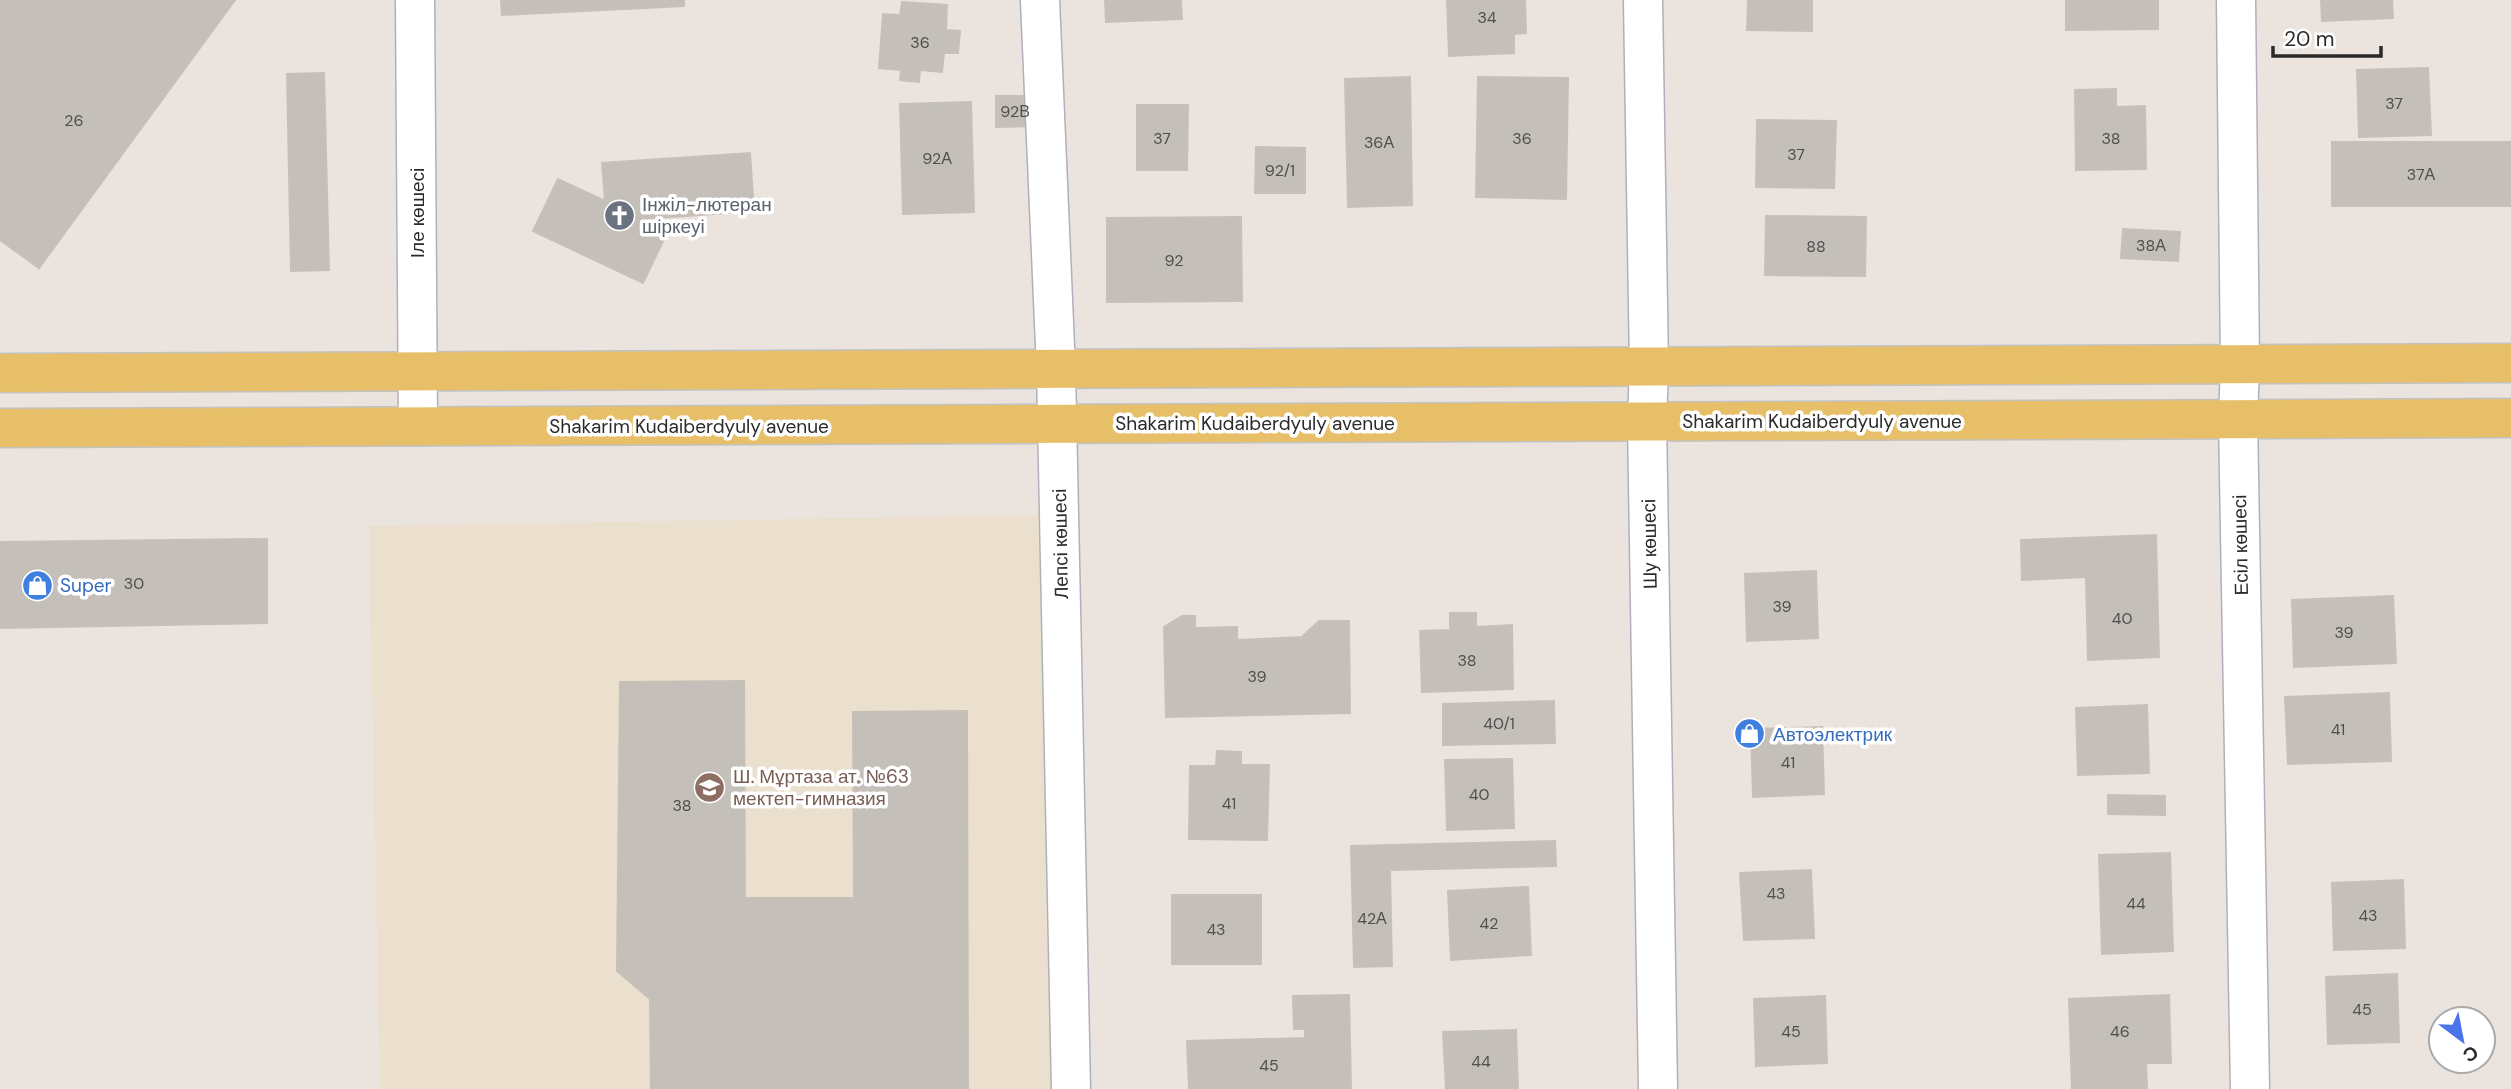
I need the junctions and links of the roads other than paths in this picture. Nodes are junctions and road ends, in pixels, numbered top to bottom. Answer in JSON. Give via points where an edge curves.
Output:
{"nodes":[{"id":1,"x":415,"y":0,"type":"edge"},
{"id":2,"x":1040,"y":0,"type":"edge"},
{"id":3,"x":1643,"y":0,"type":"edge"},
{"id":4,"x":2236,"y":0,"type":"edge"},
{"id":5,"x":2511,"y":363,"type":"edge"},
{"id":6,"x":2240,"y":364,"type":"junction"},
{"id":7,"x":1649,"y":367,"type":"junction"},
{"id":8,"x":1056,"y":369,"type":"junction"},
{"id":9,"x":418,"y":372,"type":"junction"},
{"id":10,"x":0,"y":373,"type":"edge"},
{"id":11,"x":2511,"y":418,"type":"edge"},
{"id":12,"x":2238,"y":419,"type":"junction"},
{"id":13,"x":1647,"y":421,"type":"junction"},
{"id":14,"x":1057,"y":424,"type":"junction"},
{"id":15,"x":418,"y":426,"type":"junction"},
{"id":16,"x":0,"y":428,"type":"edge"},
{"id":17,"x":1071,"y":1089,"type":"edge"},
{"id":18,"x":1658,"y":1089,"type":"edge"},
{"id":19,"x":2250,"y":1089,"type":"edge"}],
"edges":[{"from":1,"to":9,"type":"street","name":"Іле көшесі"},
{"from":2,"to":8,"type":"street","name":"Лепсі көшесі"},
{"from":3,"to":7,"type":"street","name":"Шу көшесі"},
{"from":4,"to":6,"type":"street","name":"Есіл көшесі"},
{"from":5,"to":6,"type":"main road"},
{"from":6,"to":7,"type":"main road"},
{"from":6,"to":12,"type":"street","name":"Есіл көшесі"},
{"from":7,"to":8,"type":"main road"},
{"from":7,"to":13,"type":"street","name":"Шу көшесі"},
{"from":8,"to":9,"type":"main road"},
{"from":8,"to":14,"type":"street","name":"Лепсі көшесі"},
{"from":9,"to":10,"type":"main road"},
{"from":9,"to":15,"type":"street","name":"Іле көшесі"},
{"from":11,"to":12,"type":"main road","name":"Shakarim Kudaiberdyuly avenue"},
{"from":12,"to":13,"type":"main road","name":"Shakarim Kudaiberdyuly avenue"},
{"from":12,"to":19,"type":"street","name":"Есіл көшесі"},
{"from":13,"to":14,"type":"main road","name":"Shakarim Kudaiberdyuly avenue"},
{"from":13,"to":18,"type":"street","name":"Шу көшесі"},
{"from":14,"to":15,"type":"main road","name":"Shakarim Kudaiberdyuly avenue"},
{"from":14,"to":17,"type":"street","name":"Лепсі көшесі"},
{"from":15,"to":16,"type":"main road","name":"Shakarim Kudaiberdyuly avenue"}]}
